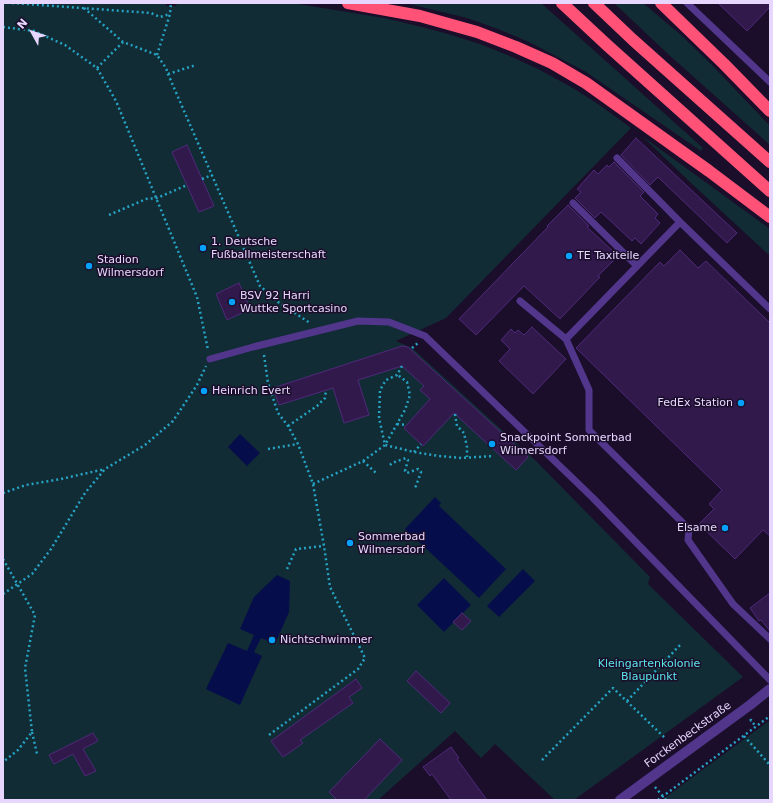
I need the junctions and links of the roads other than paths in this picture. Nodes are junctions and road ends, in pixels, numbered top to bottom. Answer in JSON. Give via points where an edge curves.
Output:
{"nodes":[{"id":1,"x":348,"y":3,"type":"edge"},
{"id":2,"x":562,"y":3,"type":"edge"},
{"id":3,"x":594,"y":3,"type":"edge"},
{"id":4,"x":661,"y":3,"type":"edge"},
{"id":5,"x":687,"y":3,"type":"edge"},
{"id":6,"x":770,"y":82,"type":"edge"},
{"id":7,"x":770,"y":111,"type":"edge"},
{"id":8,"x":617,"y":158,"type":"dead end"},
{"id":9,"x":770,"y":162,"type":"edge"},
{"id":10,"x":770,"y":191,"type":"edge"},
{"id":11,"x":573,"y":203,"type":"dead end"},
{"id":12,"x":770,"y":217,"type":"edge"},
{"id":13,"x":680,"y":222,"type":"junction"},
{"id":14,"x":637,"y":266,"type":"junction"},
{"id":15,"x":520,"y":301,"type":"dead end"},
{"id":16,"x":770,"y":310,"type":"edge"},
{"id":17,"x":566,"y":339,"type":"junction"},
{"id":18,"x":210,"y":359,"type":"road end"},
{"id":19,"x":770,"y":639,"type":"edge"},
{"id":20,"x":770,"y":680,"type":"edge"},
{"id":21,"x":770,"y":689,"type":"edge"},
{"id":22,"x":620,"y":800,"type":"edge"}],
"edges":[{"from":1,"to":12,"type":"highway","via":[[420,16],[477,32],[552,63],[586,83]]},
{"from":2,"to":10,"type":"highway"},
{"from":3,"to":9,"type":"highway"},
{"from":4,"to":7,"type":"highway"},
{"from":5,"to":6,"type":"lane"},
{"from":8,"to":13,"type":"lane"},
{"from":11,"to":14,"type":"lane"},
{"from":13,"to":14,"type":"lane"},
{"from":13,"to":16,"type":"lane"},
{"from":14,"to":17,"type":"lane"},
{"from":15,"to":17,"type":"lane"},
{"from":17,"to":19,"type":"lane","via":[[589,390],[589,430],[689,529],[688,540],[733,604]]},
{"from":18,"to":20,"type":"lane","via":[[358,322],[389,322],[425,336],[593,498]]},
{"from":21,"to":22,"type":"street","name":"Forckenbeckstraße"}]}
